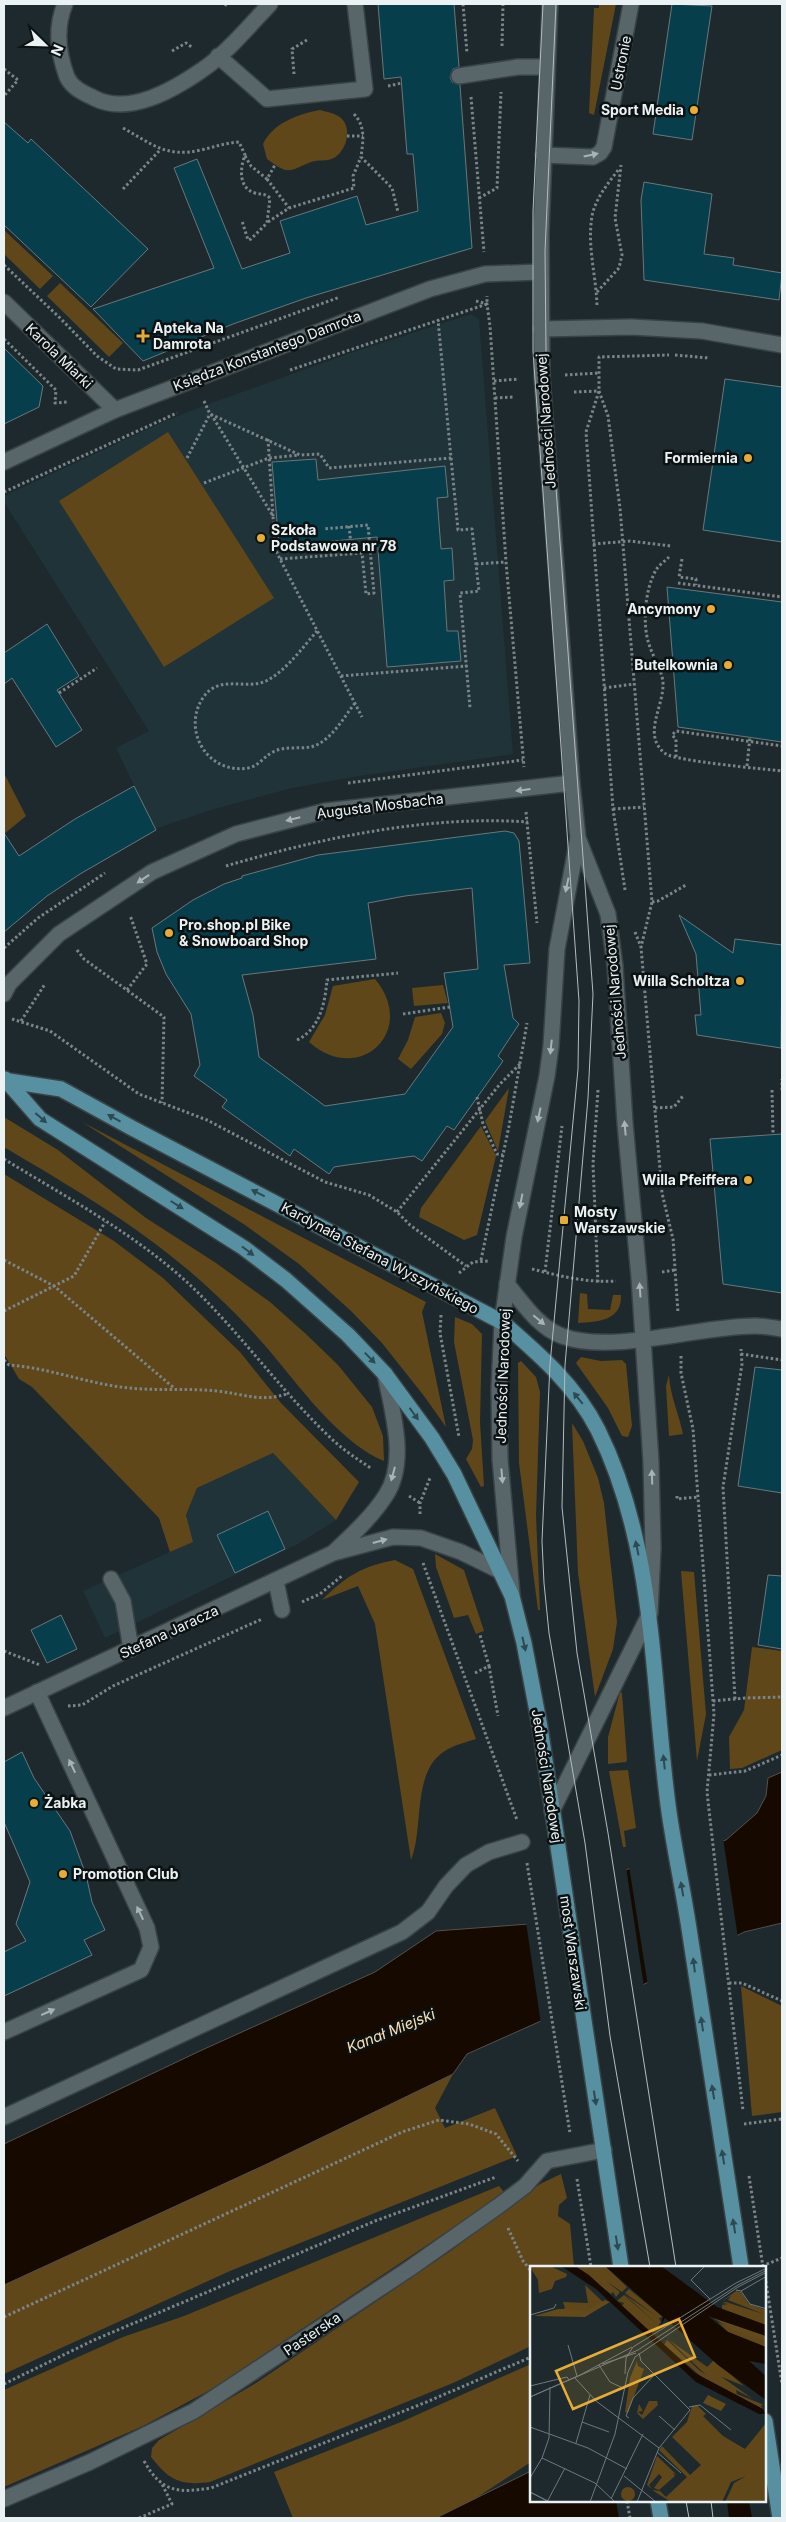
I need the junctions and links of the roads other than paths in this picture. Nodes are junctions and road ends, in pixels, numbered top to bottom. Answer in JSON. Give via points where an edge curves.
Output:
{"nodes":[{"id":1,"x":65,"y":4,"type":"edge"},
{"id":2,"x":270,"y":4,"type":"edge"},
{"id":3,"x":355,"y":4,"type":"edge"},
{"id":4,"x":550,"y":4,"type":"edge"},
{"id":5,"x":632,"y":4,"type":"edge"},
{"id":6,"x":218,"y":56,"type":"junction"},
{"id":7,"x":547,"y":67,"type":"junction"},
{"id":8,"x":464,"y":75,"type":"road end"},
{"id":9,"x":543,"y":155,"type":"junction"},
{"id":10,"x":540,"y":272,"type":"junction"},
{"id":11,"x":4,"y":302,"type":"edge"},
{"id":12,"x":541,"y":329,"type":"junction"},
{"id":13,"x":782,"y":344,"type":"edge"},
{"id":14,"x":115,"y":410,"type":"junction"},
{"id":15,"x":4,"y":462,"type":"edge"},
{"id":16,"x":572,"y":784,"type":"junction"},
{"id":17,"x":578,"y":838,"type":"junction"},
{"id":18,"x":4,"y":994,"type":"edge"},
{"id":19,"x":6,"y":1080,"type":"edge"},
{"id":20,"x":507,"y":1284,"type":"junction"},
{"id":21,"x":502,"y":1322,"type":"junction"},
{"id":22,"x":782,"y":1329,"type":"edge"},
{"id":23,"x":643,"y":1338,"type":"junction"},
{"id":24,"x":385,"y":1374,"type":"junction"},
{"id":25,"x":333,"y":1553,"type":"junction"},
{"id":26,"x":502,"y":1572,"type":"junction"},
{"id":27,"x":111,"y":1579,"type":"dead end"},
{"id":28,"x":276,"y":1582,"type":"junction"},
{"id":29,"x":512,"y":1596,"type":"junction"},
{"id":30,"x":282,"y":1610,"type":"dead end"},
{"id":31,"x":650,"y":1613,"type":"junction"},
{"id":32,"x":131,"y":1649,"type":"junction"},
{"id":33,"x":37,"y":1692,"type":"junction"},
{"id":34,"x":4,"y":1706,"type":"edge"},
{"id":35,"x":552,"y":1811,"type":"junction"},
{"id":36,"x":522,"y":1842,"type":"road end"},
{"id":37,"x":559,"y":1855,"type":"joint"},
{"id":38,"x":4,"y":2032,"type":"edge"},
{"id":39,"x":4,"y":2117,"type":"edge"},
{"id":40,"x":604,"y":2150,"type":"junction"},
{"id":41,"x":621,"y":2266,"type":"edge"},
{"id":42,"x":741,"y":2266,"type":"edge"},
{"id":43,"x":766,"y":2427,"type":"edge"},
{"id":44,"x":4,"y":2499,"type":"edge"},
{"id":45,"x":658,"y":2502,"type":"edge"},
{"id":46,"x":661,"y":2518,"type":"edge"},
{"id":47,"x":780,"y":2518,"type":"edge"}],
"edges":[{"from":1,"to":6,"type":"street","via":[[58,32],[63,66],[69,81],[100,101],[137,103],[204,69]]},
{"from":2,"to":6,"type":"street"},
{"from":3,"to":6,"type":"street","via":[[365,90],[267,99]]},
{"from":4,"to":7,"type":"street","name":"Jedności Narodowej"},
{"from":9,"to":5,"type":"street","name":"Ustronie","one_way":true,"via":[[593,157],[604,147]]},
{"from":7,"to":8,"type":"street"},
{"from":7,"to":9,"type":"street","name":"Jedności Narodowej"},
{"from":9,"to":10,"type":"street","name":"Jedności Narodowej"},
{"from":10,"to":12,"type":"street","name":"Jedności Narodowej"},
{"from":10,"to":14,"type":"street","name":"Księdza Konstantego Damrota","via":[[486,274],[438,286]]},
{"from":11,"to":14,"type":"street","name":"Karola Miarki"},
{"from":12,"to":13,"type":"street","via":[[631,327],[702,331]]},
{"from":12,"to":16,"type":"street","name":"Jedności Narodowej"},
{"from":14,"to":15,"type":"street","name":"Księdza Konstantego Damrota"},
{"from":16,"to":17,"type":"street","name":"Jedności Narodowej"},
{"from":16,"to":18,"type":"street","name":"Augusta Mosbacha","one_way":true,"via":[[325,811],[243,832],[152,872],[59,934],[9,984]]},
{"from":17,"to":20,"type":"street","name":"Jedności Narodowej","one_way":true,"via":[[556,949],[547,1076]]},
{"from":23,"to":17,"type":"street","name":"Jedności Narodowej","one_way":true,"via":[[613,950],[608,914]]},
{"from":21,"to":19,"type":"main road","name":"Kardynała Stefana Wyszyńskiego","one_way":true,"via":[[61,1089]]},
{"from":19,"to":24,"type":"main road","name":"Kardynała Stefana Wyszyńskiego","one_way":true,"via":[[40,1118],[244,1248],[286,1280],[348,1335]]},
{"from":20,"to":21,"type":"street","name":"Jedności Narodowej"},
{"from":20,"to":23,"type":"street","one_way":true,"via":[[530,1312],[562,1336],[600,1341]]},
{"from":21,"to":29,"type":"street","name":"Jedności Narodowej","one_way":true,"via":[[500,1460]]},
{"from":31,"to":21,"type":"main road","name":"Kardynała Stefana Wyszyńskiego","one_way":true,"via":[[631,1520],[598,1430],[582,1403],[550,1364]]},
{"from":22,"to":23,"type":"street","via":[[740,1327]]},
{"from":31,"to":23,"type":"street","name":"Jedności Narodowej","one_way":true,"via":[[652,1481]]},
{"from":24,"to":25,"type":"street","name":"Stefana Jaracza","one_way":true,"via":[[395,1428],[396,1470],[380,1504]]},
{"from":24,"to":26,"type":"main road","name":"Kardynała Stefana Wyszyńskiego","one_way":true,"via":[[454,1474]]},
{"from":25,"to":26,"type":"street","name":"Stefana Jaracza","one_way":true,"via":[[393,1537],[421,1538],[461,1552]]},
{"from":25,"to":28,"type":"street","name":"Stefana Jaracza"},
{"from":26,"to":29,"type":"main road","name":"Kardynała Stefana Wyszyńskiego"},
{"from":27,"to":32,"type":"street","via":[[123,1602]]},
{"from":28,"to":30,"type":"street"},
{"from":28,"to":32,"type":"street","name":"Stefana Jaracza"},
{"from":29,"to":35,"type":"main road","name":"Jedności Narodowej","one_way":true,"via":[[534,1693]]},
{"from":31,"to":35,"type":"street"},
{"from":42,"to":31,"type":"main road","name":"Jedności Narodowej","one_way":true,"via":[[669,1811]]},
{"from":32,"to":33,"type":"street","name":"Stefana Jaracza"},
{"from":33,"to":34,"type":"street","name":"Stefana Jaracza"},
{"from":38,"to":33,"type":"street","one_way":true,"via":[[141,1970],[151,1946],[148,1928]]},
{"from":35,"to":37,"type":"main road","name":"Jedności Narodowej"},
{"from":36,"to":39,"type":"street","via":[[489,1852],[466,1865],[428,1912],[402,1932]]},
{"from":37,"to":40,"type":"main road","name":"most Warszawski","one_way":true},
{"from":40,"to":41,"type":"main road","name":"most Warszawski","one_way":true},
{"from":40,"to":44,"type":"street","name":"Pasterska","via":[[547,2162],[526,2186],[194,2411]]},
{"from":43,"to":47,"type":"main road"},
{"from":45,"to":46,"type":"main road"}]}
